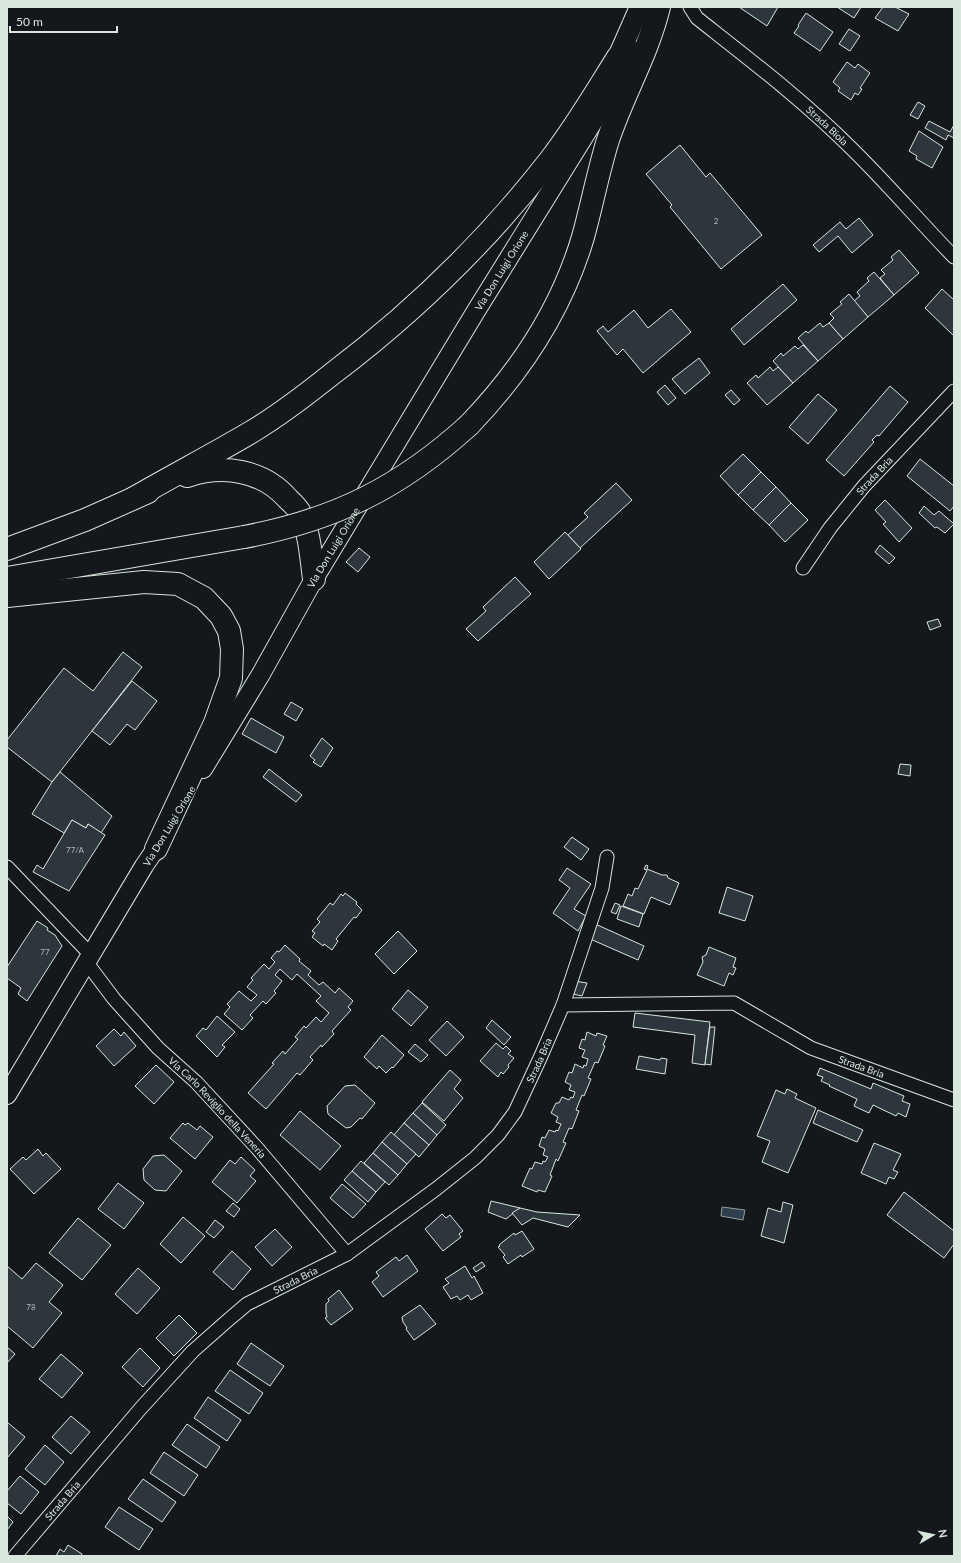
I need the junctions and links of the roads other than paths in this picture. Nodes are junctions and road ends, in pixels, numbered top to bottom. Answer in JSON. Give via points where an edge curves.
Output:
{"nodes":[{"id":1,"x":640,"y":7,"type":"edge"},
{"id":2,"x":655,"y":7,"type":"edge"},
{"id":3,"x":659,"y":7,"type":"edge"},
{"id":4,"x":690,"y":7,"type":"edge"},
{"id":5,"x":618,"y":57,"type":"junction"},
{"id":6,"x":580,"y":142,"type":"junction"},
{"id":7,"x":954,"y":257,"type":"edge"},
{"id":8,"x":954,"y":391,"type":"edge"},
{"id":9,"x":134,"y":498,"type":"junction"},
{"id":10,"x":7,"y":549,"type":"edge"},
{"id":11,"x":803,"y":568,"type":"dead end"},
{"id":12,"x":7,"y":578,"type":"edge"},
{"id":13,"x":314,"y":579,"type":"junction"},
{"id":14,"x":7,"y":596,"type":"edge"},
{"id":15,"x":156,"y":849,"type":"junction"},
{"id":16,"x":608,"y":857,"type":"dead end"},
{"id":17,"x":7,"y":867,"type":"edge"},
{"id":18,"x":89,"y":959,"type":"junction"},
{"id":19,"x":563,"y":1005,"type":"junction"},
{"id":20,"x":7,"y":1095,"type":"edge"},
{"id":21,"x":954,"y":1100,"type":"edge"},
{"id":22,"x":347,"y":1254,"type":"junction"},
{"id":23,"x":15,"y":1556,"type":"edge"}],
"edges":[{"from":1,"to":5,"type":"main road","name":"Via Don Luigi Orione"},
{"from":2,"to":6,"type":"main road","name":"Via Don Luigi Orione","via":[[626,69]]},
{"from":3,"to":12,"type":"highway","bridge":true,"via":[[648,42],[608,140],[582,238],[569,275],[536,341],[505,385],[469,425],[405,476],[375,494],[311,521],[272,532]]},
{"from":4,"to":7,"type":"street","name":"Strada Biola","via":[[697,18],[798,99],[850,147]]},
{"from":5,"to":6,"type":"main road","name":"Via Don Luigi Orione"},
{"from":5,"to":9,"type":"highway","via":[[551,159],[461,263],[412,310],[331,375],[254,430]]},
{"from":6,"to":13,"type":"main road","name":"Via Don Luigi Orione"},
{"from":8,"to":11,"type":"street","name":"Strada Bria","via":[[864,486],[830,528]]},
{"from":9,"to":10,"type":"highway","via":[[85,520]]},
{"from":9,"to":13,"type":"highway","via":[[172,481],[214,470],[238,471],[261,477],[281,490],[300,512],[310,544]]},
{"from":13,"to":15,"type":"main road","name":"Via Don Luigi Orione","via":[[261,674]]},
{"from":14,"to":15,"type":"highway","via":[[144,582],[178,584],[204,598],[221,616],[229,631],[232,649],[231,678],[215,723]]},
{"from":15,"to":18,"type":"main road","name":"Via Don Luigi Orione"},
{"from":16,"to":19,"type":"street","name":"Strada Bria","via":[[602,888]]},
{"from":17,"to":18,"type":"street"},
{"from":18,"to":20,"type":"main road","name":"Via Don Luigi Orione"},
{"from":18,"to":22,"type":"street","name":"Via Carlo Reviglio della Veneria","via":[[114,999],[158,1048],[196,1082],[258,1148]]},
{"from":19,"to":21,"type":"street","name":"Strada Bria","via":[[734,1004],[811,1048]]},
{"from":19,"to":22,"type":"street","name":"Strada Bria","via":[[515,1112],[498,1135],[475,1158],[436,1189]]},
{"from":22,"to":23,"type":"street","name":"Strada Bria","via":[[246,1304],[193,1351],[140,1408]]}]}
